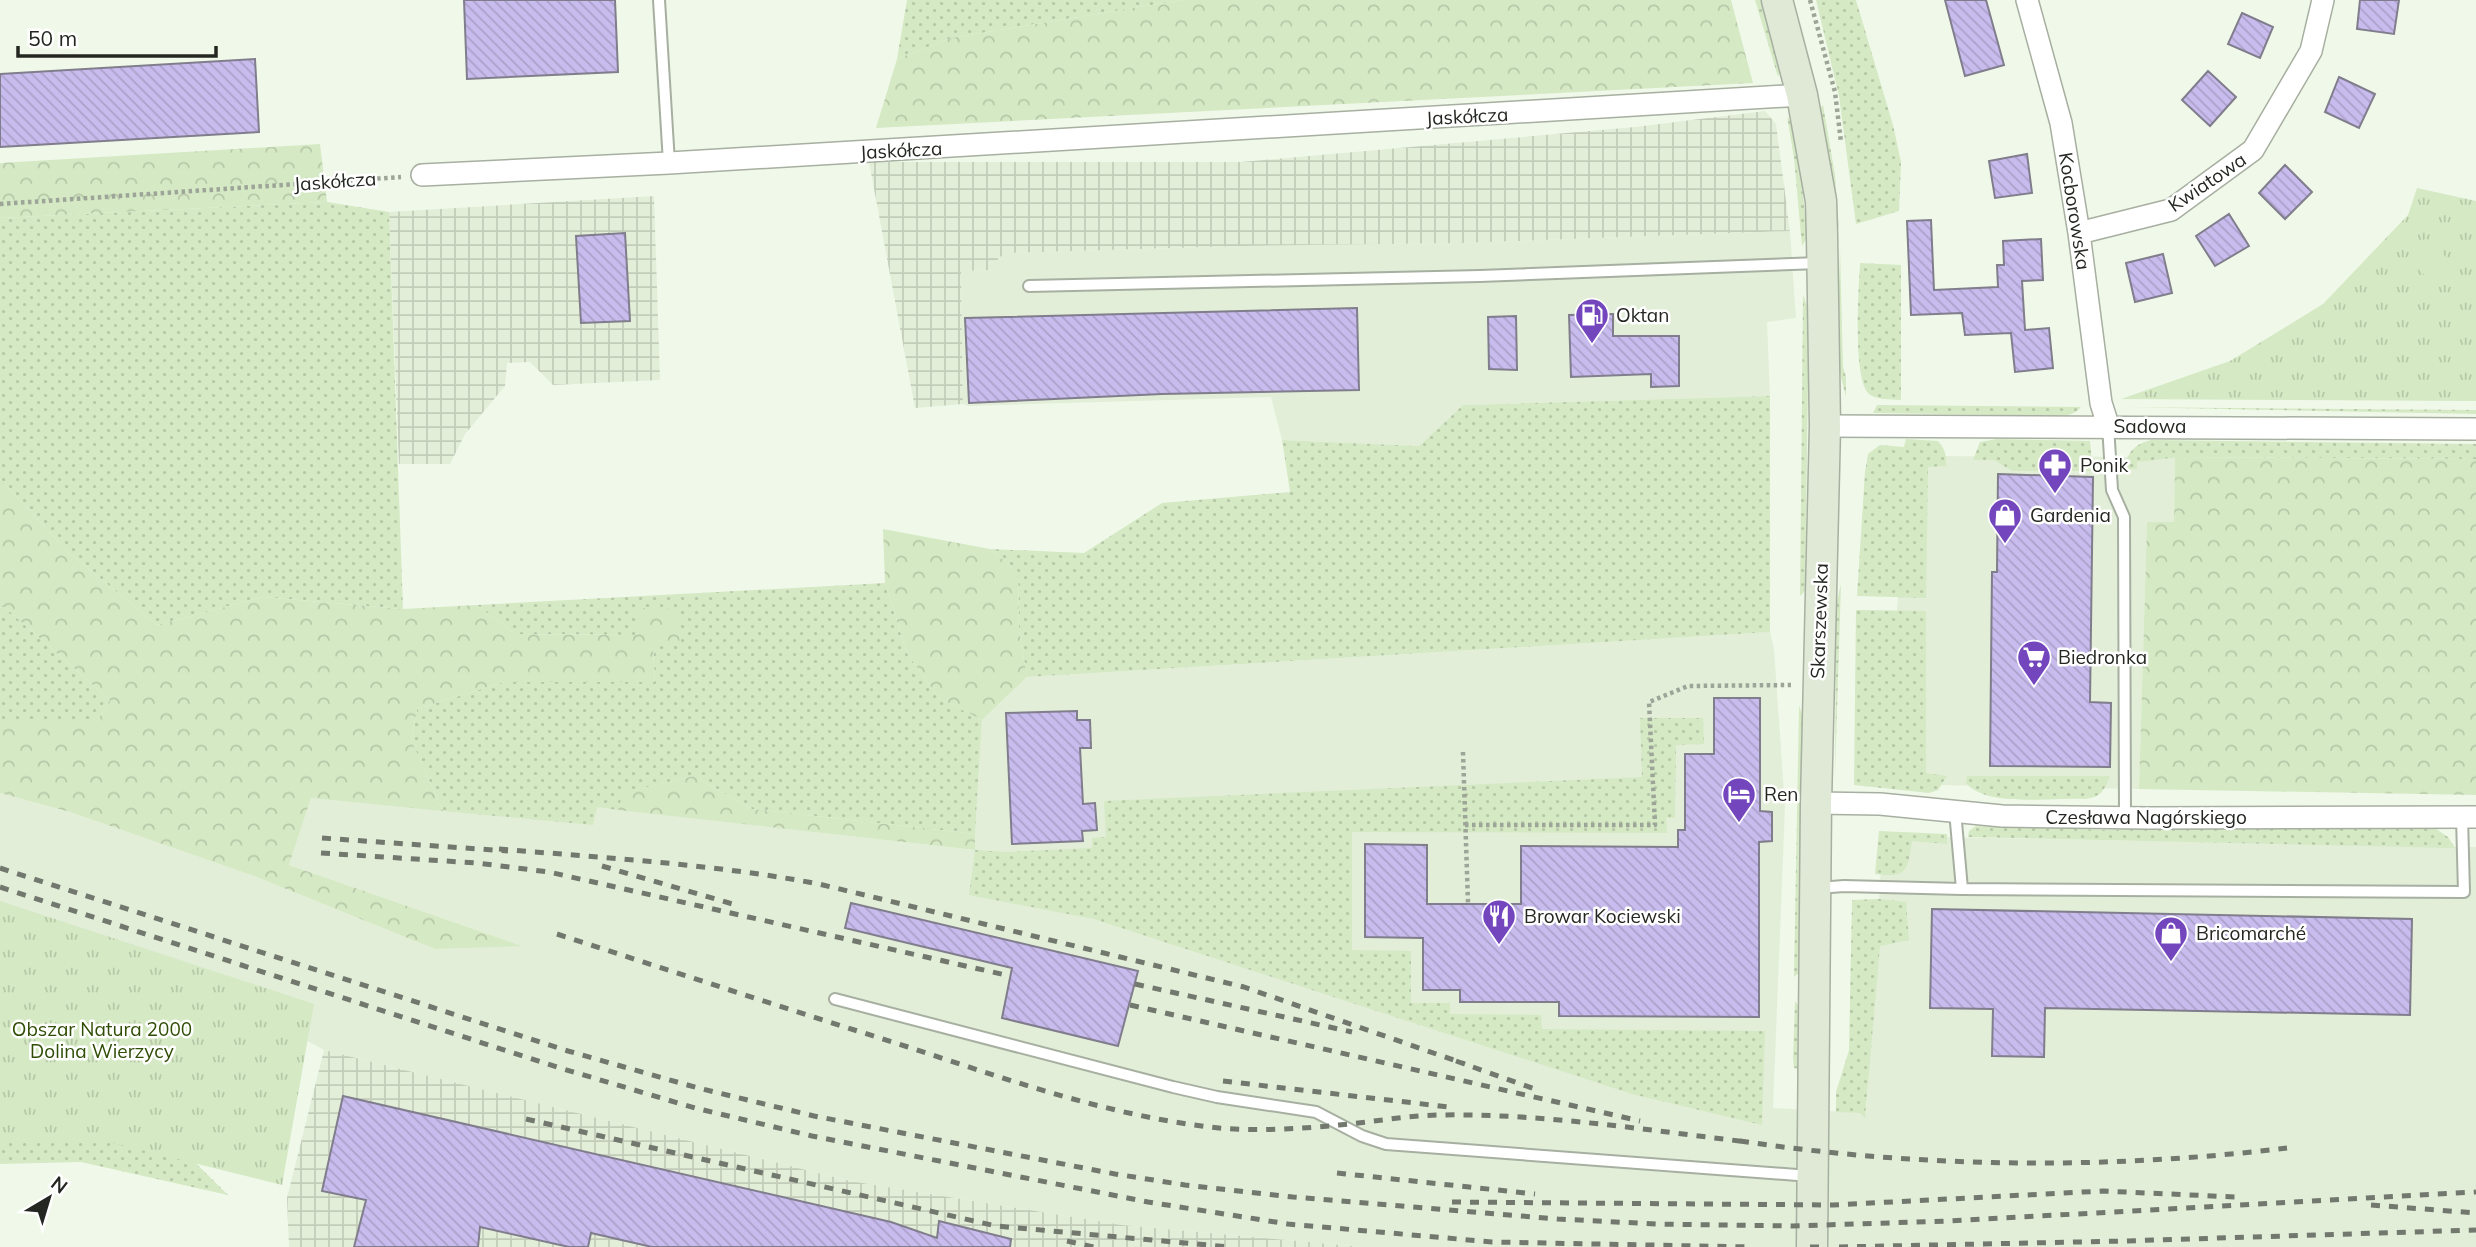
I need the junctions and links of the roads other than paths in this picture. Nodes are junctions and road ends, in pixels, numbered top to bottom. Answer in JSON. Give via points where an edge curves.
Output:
{"nodes":[{"id":1,"x":659,"y":0,"type":"edge"},
{"id":2,"x":1777,"y":0,"type":"edge"},
{"id":3,"x":2027,"y":0,"type":"edge"},
{"id":4,"x":2323,"y":0,"type":"edge"},
{"id":5,"x":1802,"y":95,"type":"junction"},
{"id":6,"x":669,"y":163,"type":"junction"},
{"id":7,"x":422,"y":176,"type":"road end"},
{"id":8,"x":2079,"y":233,"type":"junction"},
{"id":9,"x":1822,"y":263,"type":"junction"},
{"id":10,"x":1029,"y":286,"type":"dead end"},
{"id":11,"x":2108,"y":425,"type":"junction"},
{"id":12,"x":1825,"y":426,"type":"junction"},
{"id":13,"x":2476,"y":429,"type":"edge"},
{"id":14,"x":1816,"y":803,"type":"junction"},
{"id":15,"x":1955,"y":811,"type":"junction"},
{"id":16,"x":2469,"y":817,"type":"edge"},
{"id":17,"x":2125,"y":818,"type":"junction"},
{"id":18,"x":1816,"y":888,"type":"junction"},
{"id":19,"x":1962,"y":889,"type":"junction"},
{"id":20,"x":835,"y":999,"type":"dead end"},
{"id":21,"x":1813,"y":1176,"type":"junction"},
{"id":22,"x":1812,"y":1247,"type":"edge"}],
"edges":[{"from":1,"to":6,"type":"lane"},
{"from":2,"to":5,"type":"main road","name":"Skarszewska"},
{"from":3,"to":8,"type":"street","name":"Kocborowska","via":[[2061,123]]},
{"from":4,"to":8,"type":"street","name":"Kwiatowa","via":[[2311,51],[2253,150],[2171,210]]},
{"from":5,"to":6,"type":"street","name":"Jaskółcza"},
{"from":5,"to":9,"type":"main road","name":"Skarszewska","via":[[1821,201]]},
{"from":6,"to":7,"type":"street","name":"Jaskółcza"},
{"from":8,"to":11,"type":"street","name":"Kocborowska","via":[[2101,403]]},
{"from":9,"to":10,"type":"lane"},
{"from":9,"to":12,"type":"main road","name":"Skarszewska"},
{"from":11,"to":12,"type":"street","name":"Sadowa"},
{"from":11,"to":13,"type":"street","name":"Sadowa"},
{"from":11,"to":17,"type":"lane","via":[[2112,490],[2124,517]]},
{"from":12,"to":14,"type":"main road","name":"Skarszewska"},
{"from":14,"to":15,"type":"street","name":"Czesława Nagórskiego"},
{"from":14,"to":18,"type":"main road","name":"Skarszewska"},
{"from":15,"to":17,"type":"street","name":"Czesława Nagórskiego"},
{"from":15,"to":19,"type":"lane"},
{"from":16,"to":17,"type":"street","name":"Czesława Nagórskiego"},
{"from":16,"to":19,"type":"lane","via":[[2464,892]]},
{"from":18,"to":19,"type":"lane"},
{"from":18,"to":21,"type":"main road","name":"Skarszewska"},
{"from":20,"to":21,"type":"lane","via":[[1173,1087],[1316,1112],[1386,1144]]},
{"from":21,"to":22,"type":"main road","name":"Skarszewska"}]}
